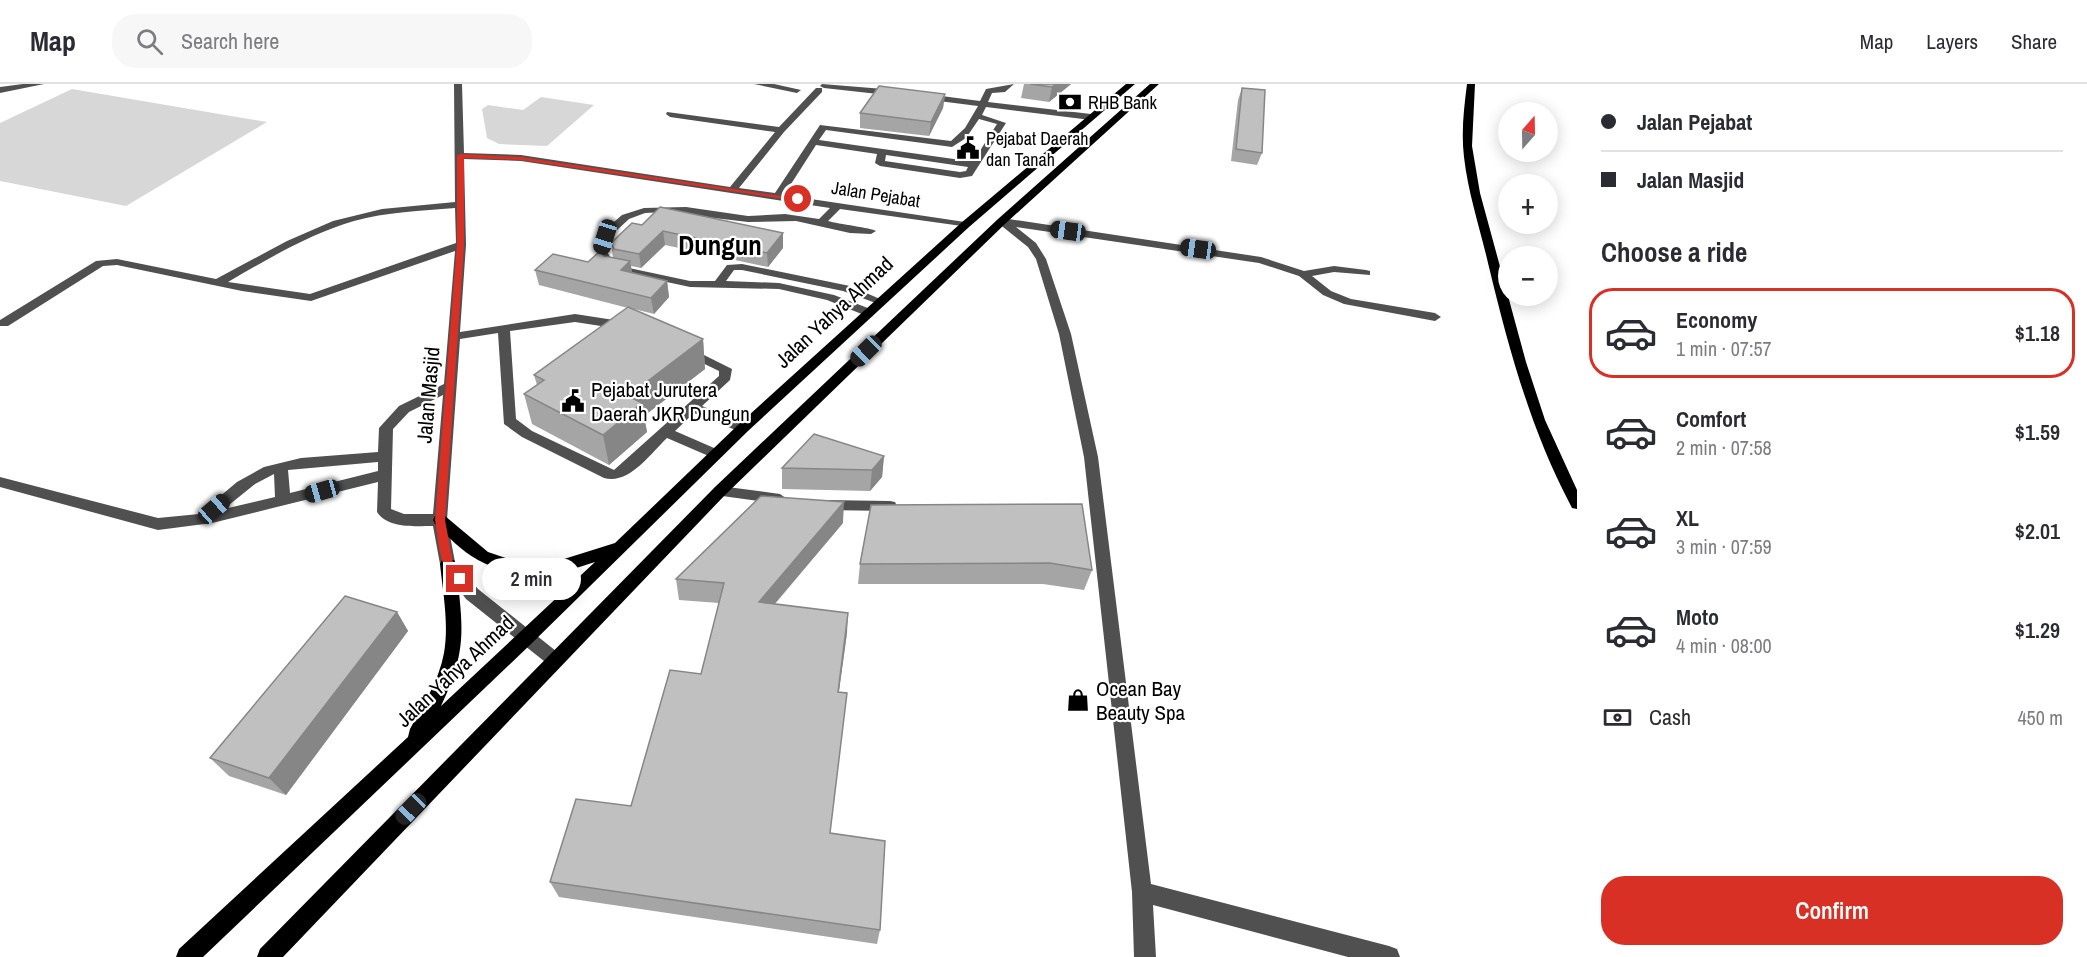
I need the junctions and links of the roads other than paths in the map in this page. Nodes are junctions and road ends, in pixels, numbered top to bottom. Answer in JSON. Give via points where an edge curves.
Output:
{"nodes":[{"id":1,"x":40,"y":84,"type":"edge"},
{"id":2,"x":458,"y":84,"type":"edge"},
{"id":3,"x":758,"y":84,"type":"edge"},
{"id":4,"x":1010,"y":84,"type":"edge"},
{"id":5,"x":1131,"y":84,"type":"edge"},
{"id":6,"x":1155,"y":84,"type":"edge"},
{"id":7,"x":1471,"y":84,"type":"edge"},
{"id":8,"x":823,"y":86,"type":"edge"},
{"id":9,"x":798,"y":88,"type":"edge"},
{"id":10,"x":888,"y":88,"type":"edge"},
{"id":11,"x":0,"y":90,"type":"edge"},
{"id":12,"x":908,"y":94,"type":"edge"},
{"id":13,"x":919,"y":96,"type":"edge"},
{"id":14,"x":984,"y":104,"type":"junction"},
{"id":15,"x":670,"y":114,"type":"dead end"},
{"id":16,"x":976,"y":116,"type":"junction"},
{"id":17,"x":1091,"y":117,"type":"junction"},
{"id":18,"x":790,"y":120,"type":"junction"},
{"id":19,"x":781,"y":130,"type":"junction"},
{"id":20,"x":813,"y":142,"type":"junction"},
{"id":21,"x":952,"y":144,"type":"junction"},
{"id":22,"x":882,"y":152,"type":"junction"},
{"id":23,"x":460,"y":156,"type":"junction"},
{"id":24,"x":944,"y":161,"type":"junction"},
{"id":25,"x":975,"y":162,"type":"junction"},
{"id":26,"x":733,"y":189,"type":"junction"},
{"id":27,"x":691,"y":196,"type":"junction"},
{"id":28,"x":778,"y":196,"type":"junction"},
{"id":29,"x":461,"y":204,"type":"junction"},
{"id":30,"x":839,"y":205,"type":"junction"},
{"id":31,"x":1002,"y":221,"type":"junction"},
{"id":32,"x":821,"y":222,"type":"junction"},
{"id":33,"x":965,"y":225,"type":"junction"},
{"id":34,"x":871,"y":231,"type":"dead end"},
{"id":35,"x":461,"y":245,"type":"junction"},
{"id":36,"x":1366,"y":273,"type":"dead end"},
{"id":37,"x":776,"y":274,"type":"junction"},
{"id":38,"x":1303,"y":274,"type":"junction"},
{"id":39,"x":217,"y":283,"type":"junction"},
{"id":40,"x":718,"y":284,"type":"junction"},
{"id":41,"x":770,"y":285,"type":"junction"},
{"id":42,"x":881,"y":302,"type":"junction"},
{"id":43,"x":869,"y":313,"type":"junction"},
{"id":44,"x":1435,"y":317,"type":"dead end"},
{"id":45,"x":4,"y":323,"type":"dead end"},
{"id":46,"x":504,"y":328,"type":"junction"},
{"id":47,"x":640,"y":330,"type":"edge"},
{"id":48,"x":455,"y":336,"type":"junction"},
{"id":49,"x":671,"y":344,"type":"edge"},
{"id":50,"x":451,"y":386,"type":"junction"},
{"id":51,"x":693,"y":407,"type":"junction"},
{"id":52,"x":743,"y":429,"type":"junction"},
{"id":53,"x":666,"y":432,"type":"junction"},
{"id":54,"x":716,"y":454,"type":"junction"},
{"id":55,"x":384,"y":457,"type":"junction"},
{"id":56,"x":281,"y":467,"type":"junction"},
{"id":57,"x":383,"y":474,"type":"junction"},
{"id":58,"x":0,"y":482,"type":"edge"},
{"id":59,"x":720,"y":491,"type":"junction"},
{"id":60,"x":283,"y":500,"type":"junction"},
{"id":61,"x":790,"y":501,"type":"edge"},
{"id":62,"x":813,"y":504,"type":"edge"},
{"id":63,"x":1577,"y":504,"type":"edge"},
{"id":64,"x":908,"y":506,"type":"edge"},
{"id":65,"x":440,"y":520,"type":"junction"},
{"id":66,"x":200,"y":521,"type":"junction"},
{"id":67,"x":622,"y":545,"type":"junction"},
{"id":68,"x":448,"y":564,"type":"junction"},
{"id":69,"x":525,"y":639,"type":"junction"},
{"id":70,"x":555,"y":660,"type":"junction"},
{"id":71,"x":409,"y":748,"type":"junction"},
{"id":72,"x":1143,"y":892,"type":"junction"},
{"id":73,"x":187,"y":957,"type":"edge"},
{"id":74,"x":268,"y":957,"type":"edge"},
{"id":75,"x":1145,"y":957,"type":"edge"},
{"id":76,"x":1389,"y":957,"type":"edge"}],
"edges":[{"from":1,"to":11,"type":"street"},
{"from":2,"to":23,"type":"street","name":"Jalan Masjid"},
{"from":3,"to":9,"type":"street"},
{"from":4,"to":14,"type":"street","via":[[1002,90],[989,91]]},
{"from":5,"to":17,"type":"main road","name":"Jalan Yahya Ahmad"},
{"from":6,"to":31,"type":"main road"},
{"from":7,"to":63,"type":"main road","via":[[1470,165],[1508,320],[1535,412]]},
{"from":8,"to":9,"type":"street"},
{"from":8,"to":10,"type":"street"},
{"from":8,"to":18,"type":"street"},
{"from":9,"to":18,"type":"street"},
{"from":10,"to":12,"type":"street"},
{"from":13,"to":14,"type":"street"},
{"from":14,"to":16,"type":"street"},
{"from":14,"to":17,"type":"street"},
{"from":15,"to":19,"type":"street"},
{"from":16,"to":21,"type":"street","via":[[960,140]]},
{"from":16,"to":25,"type":"street","via":[[1002,123]]},
{"from":17,"to":33,"type":"main road","name":"Jalan Yahya Ahmad"},
{"from":18,"to":19,"type":"street"},
{"from":19,"to":26,"type":"street"},
{"from":20,"to":21,"type":"street","via":[[823,127],[829,126]]},
{"from":20,"to":22,"type":"street"},
{"from":20,"to":28,"type":"street"},
{"from":21,"to":24,"type":"street"},
{"from":22,"to":24,"type":"street"},
{"from":22,"to":25,"type":"street","via":[[880,163],[960,175],[969,174]]},
{"from":23,"to":27,"type":"street","name":"Jalan Pejabat","via":[[521,158]]},
{"from":23,"to":29,"type":"street","name":"Jalan Masjid"},
{"from":24,"to":25,"type":"street"},
{"from":26,"to":27,"type":"street","name":"Jalan Pejabat"},
{"from":26,"to":28,"type":"street","name":"Jalan Pejabat"},
{"from":27,"to":32,"type":"street","via":[[751,219],[777,217]]},
{"from":27,"to":40,"type":"street","via":[[622,220],[605,237],[601,250],[611,267],[690,284]]},
{"from":28,"to":30,"type":"street","name":"Jalan Pejabat"},
{"from":29,"to":35,"type":"street","name":"Jalan Masjid"},
{"from":29,"to":39,"type":"street","via":[[357,217],[338,223]]},
{"from":30,"to":32,"type":"street"},
{"from":30,"to":33,"type":"street","name":"Jalan Pejabat"},
{"from":31,"to":38,"type":"street","via":[[1220,253],[1271,262]]},
{"from":31,"to":59,"type":"main road"},
{"from":31,"to":72,"type":"street","via":[[1032,245],[1041,259],[1065,334],[1091,457],[1089,505]]},
{"from":32,"to":34,"type":"street"},
{"from":33,"to":42,"type":"main road","name":"Jalan Yahya Ahmad"},
{"from":35,"to":39,"type":"street","via":[[311,298]]},
{"from":35,"to":48,"type":"street","name":"Jalan Masjid"},
{"from":36,"to":38,"type":"street","via":[[1334,269]]},
{"from":37,"to":40,"type":"street","via":[[731,267]]},
{"from":37,"to":41,"type":"street"},
{"from":37,"to":42,"type":"street","via":[[846,288]]},
{"from":38,"to":44,"type":"street","via":[[1336,298]]},
{"from":39,"to":45,"type":"street","via":[[117,262],[100,263]]},
{"from":40,"to":41,"type":"street"},
{"from":41,"to":43,"type":"street","via":[[830,297]]},
{"from":42,"to":43,"type":"main road","name":"Jalan Yahya Ahmad"},
{"from":43,"to":52,"type":"main road","name":"Jalan Yahya Ahmad"},
{"from":46,"to":47,"type":"street","via":[[575,318]]},
{"from":46,"to":48,"type":"street"},
{"from":46,"to":53,"type":"street","via":[[507,413],[509,421],[527,434],[616,475]]},
{"from":48,"to":50,"type":"street","name":"Jalan Masjid"},
{"from":49,"to":51,"type":"street","via":[[726,369],[725,377]]},
{"from":50,"to":55,"type":"street","via":[[404,409],[391,420],[386,428]]},
{"from":50,"to":65,"type":"street","name":"Jalan Masjid"},
{"from":51,"to":52,"type":"street"},
{"from":51,"to":53,"type":"street"},
{"from":52,"to":54,"type":"main road","name":"Jalan Yahya Ahmad"},
{"from":53,"to":54,"type":"street"},
{"from":54,"to":67,"type":"main road","name":"Jalan Yahya Ahmad"},
{"from":55,"to":56,"type":"street"},
{"from":55,"to":57,"type":"street"},
{"from":56,"to":60,"type":"street"},
{"from":56,"to":66,"type":"street","via":[[259,475]]},
{"from":57,"to":60,"type":"street"},
{"from":57,"to":65,"type":"street","via":[[384,512],[388,516]]},
{"from":58,"to":66,"type":"street","via":[[158,524]]},
{"from":59,"to":61,"type":"street"},
{"from":59,"to":70,"type":"main road"},
{"from":60,"to":66,"type":"street"},
{"from":62,"to":64,"type":"street"},
{"from":65,"to":67,"type":"main road","via":[[482,555],[529,570],[573,565]]},
{"from":65,"to":68,"type":"street","name":"Jalan Masjid"},
{"from":67,"to":69,"type":"main road","name":"Jalan Yahya Ahmad"},
{"from":68,"to":69,"type":"street","name":"Jalan Masjid","via":[[471,594]]},
{"from":68,"to":71,"type":"main road","via":[[454,641],[449,665],[440,692]]},
{"from":69,"to":70,"type":"street","name":"Jalan Masjid"},
{"from":69,"to":71,"type":"main road","name":"Jalan Yahya Ahmad"},
{"from":70,"to":74,"type":"main road"},
{"from":71,"to":73,"type":"main road","name":"Jalan Yahya Ahmad"},
{"from":72,"to":75,"type":"street"},
{"from":72,"to":76,"type":"street"}]}
